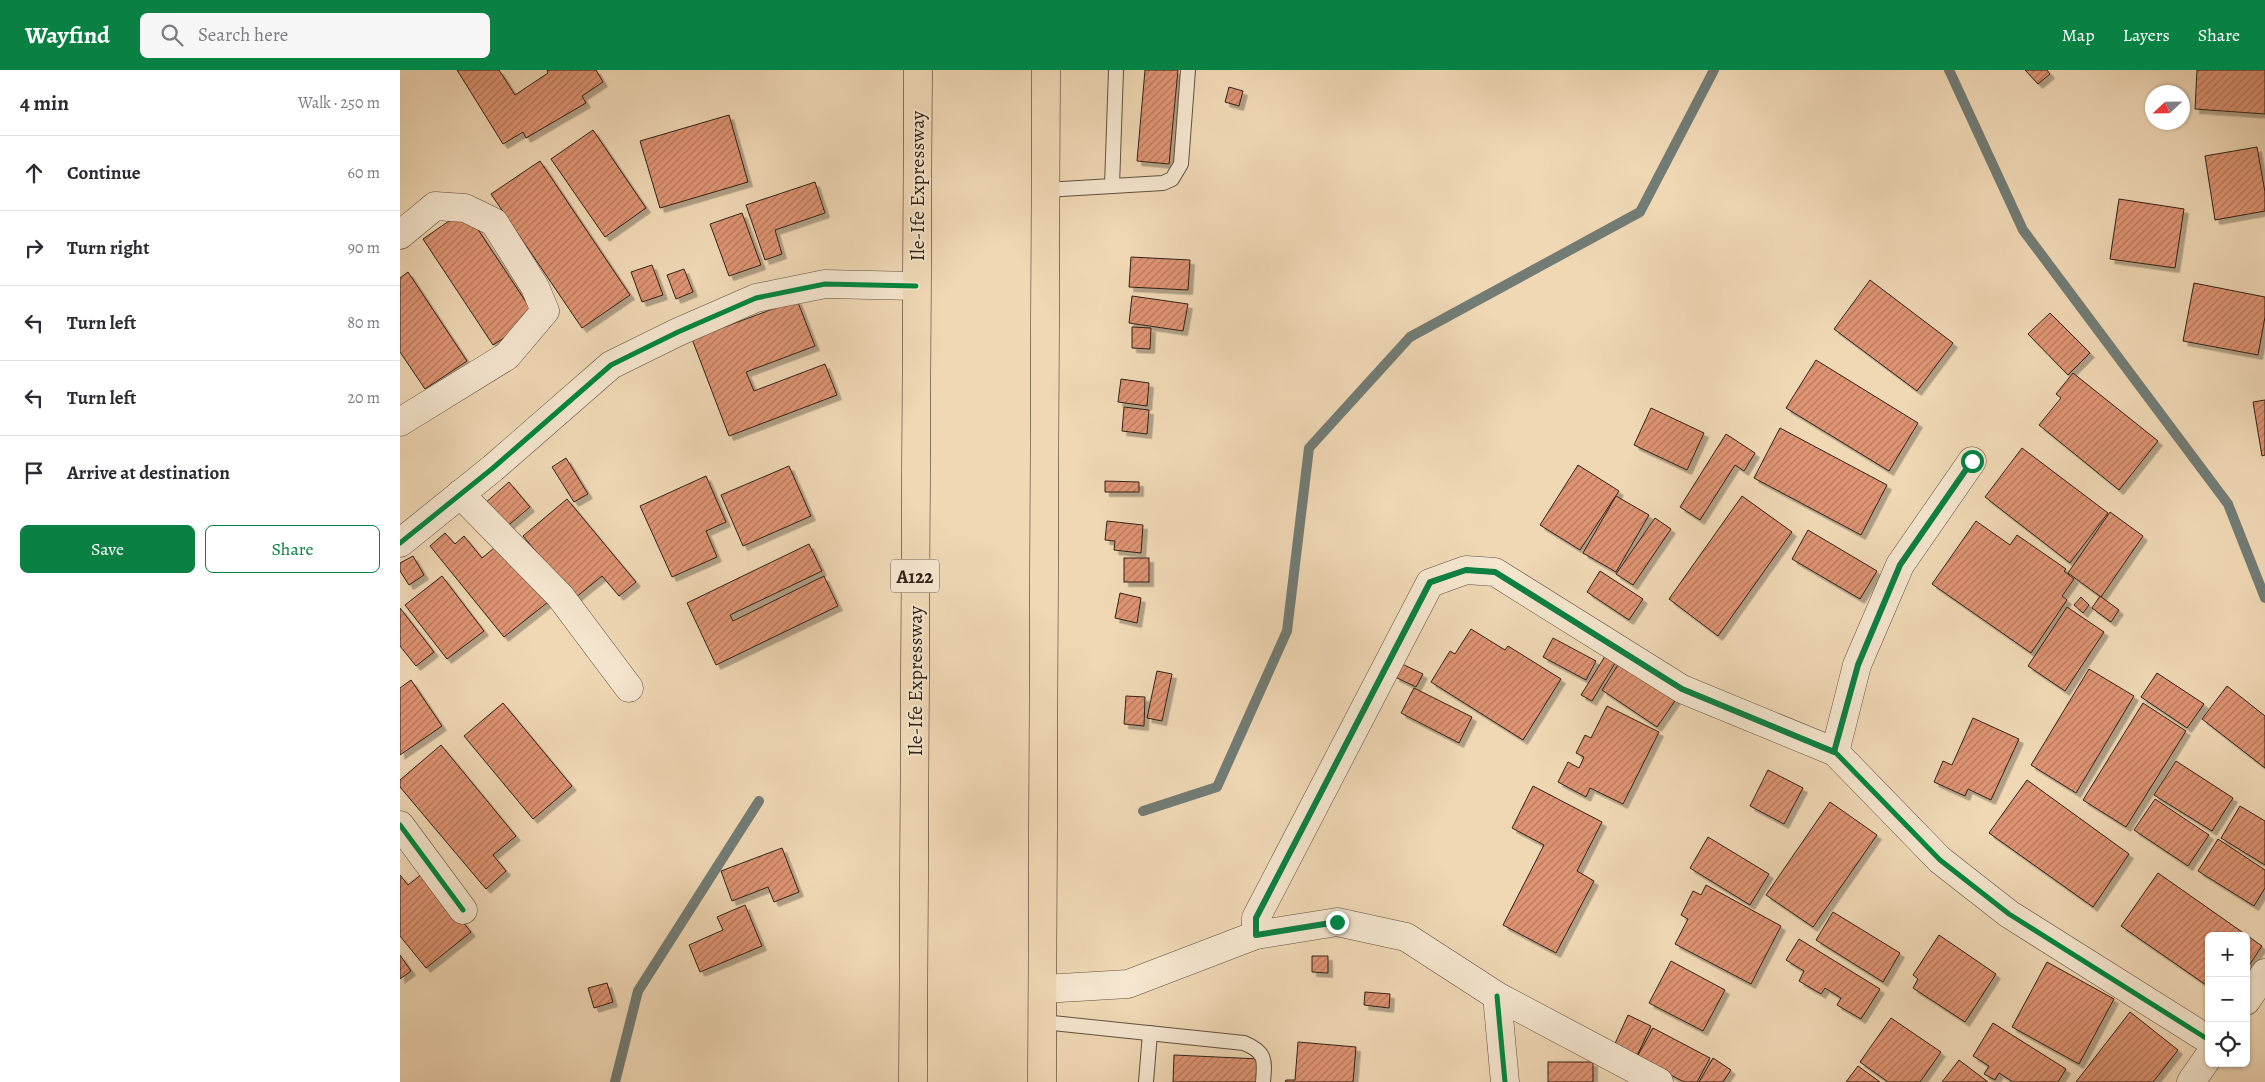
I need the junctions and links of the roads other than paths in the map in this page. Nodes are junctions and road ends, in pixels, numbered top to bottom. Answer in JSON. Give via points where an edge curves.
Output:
{"nodes":[{"id":1,"x":918,"y":70,"type":"edge"},
{"id":2,"x":1046,"y":70,"type":"edge"},
{"id":3,"x":1116,"y":70,"type":"edge"},
{"id":4,"x":1188,"y":70,"type":"edge"},
{"id":5,"x":1112,"y":186,"type":"junction"},
{"id":6,"x":1045,"y":190,"type":"junction"},
{"id":7,"x":400,"y":235,"type":"edge"},
{"id":8,"x":916,"y":286,"type":"junction"},
{"id":9,"x":400,"y":422,"type":"edge"},
{"id":10,"x":1972,"y":461,"type":"dead end"},
{"id":11,"x":460,"y":494,"type":"junction"},
{"id":12,"x":400,"y":543,"type":"edge"},
{"id":13,"x":629,"y":688,"type":"dead end"},
{"id":14,"x":1834,"y":752,"type":"junction"},
{"id":15,"x":400,"y":825,"type":"edge"},
{"id":16,"x":463,"y":910,"type":"dead end"},
{"id":17,"x":1256,"y":935,"type":"junction"},
{"id":18,"x":2265,"y":973,"type":"edge"},
{"id":19,"x":1043,"y":988,"type":"junction"},
{"id":20,"x":2250,"y":995,"type":"edge"},
{"id":21,"x":1497,"y":996,"type":"junction"},
{"id":22,"x":1043,"y":1022,"type":"junction"},
{"id":23,"x":1150,"y":1033,"type":"junction"},
{"id":24,"x":2205,"y":1037,"type":"edge"},
{"id":25,"x":2205,"y":1062,"type":"edge"},
{"id":26,"x":913,"y":1082,"type":"edge"},
{"id":27,"x":1042,"y":1082,"type":"edge"},
{"id":28,"x":1146,"y":1082,"type":"edge"},
{"id":29,"x":1262,"y":1082,"type":"edge"},
{"id":30,"x":1505,"y":1082,"type":"edge"},
{"id":31,"x":1659,"y":1082,"type":"edge"},
{"id":32,"x":2191,"y":1082,"type":"edge"}],
"edges":[{"from":1,"to":8,"type":"highway","name":"Ile-Ife Expressway","number":"A122"},
{"from":2,"to":6,"type":"highway"},
{"from":3,"to":5,"type":"lane"},
{"from":4,"to":5,"type":"lane","via":[[1181,164],[1172,179],[1163,183]]},
{"from":5,"to":6,"type":"lane"},
{"from":6,"to":19,"type":"highway"},
{"from":7,"to":9,"type":"street","via":[[434,206],[465,208],[494,222],[545,311],[507,356]]},
{"from":8,"to":11,"type":"street","via":[[817,286],[756,298],[678,332],[611,365]]},
{"from":8,"to":26,"type":"highway","name":"Ile-Ife Expressway","number":"A122"},
{"from":10,"to":14,"type":"street","via":[[1900,565],[1858,665]]},
{"from":11,"to":12,"type":"street"},
{"from":11,"to":13,"type":"street","via":[[560,596]]},
{"from":14,"to":17,"type":"street","via":[[1682,689],[1495,572],[1466,570],[1430,582],[1256,918]]},
{"from":14,"to":24,"type":"street","via":[[1940,860],[2009,914]]},
{"from":15,"to":16,"type":"street"},
{"from":17,"to":19,"type":"street","via":[[1128,984]]},
{"from":17,"to":21,"type":"street","via":[[1337,922],[1406,937]]},
{"from":18,"to":20,"type":"street"},
{"from":19,"to":22,"type":"highway"},
{"from":21,"to":30,"type":"street"},
{"from":21,"to":31,"type":"street"},
{"from":22,"to":23,"type":"lane"},
{"from":22,"to":27,"type":"highway"},
{"from":23,"to":28,"type":"lane"},
{"from":23,"to":29,"type":"lane","via":[[1252,1046],[1265,1062]]},
{"from":25,"to":32,"type":"street"}]}
